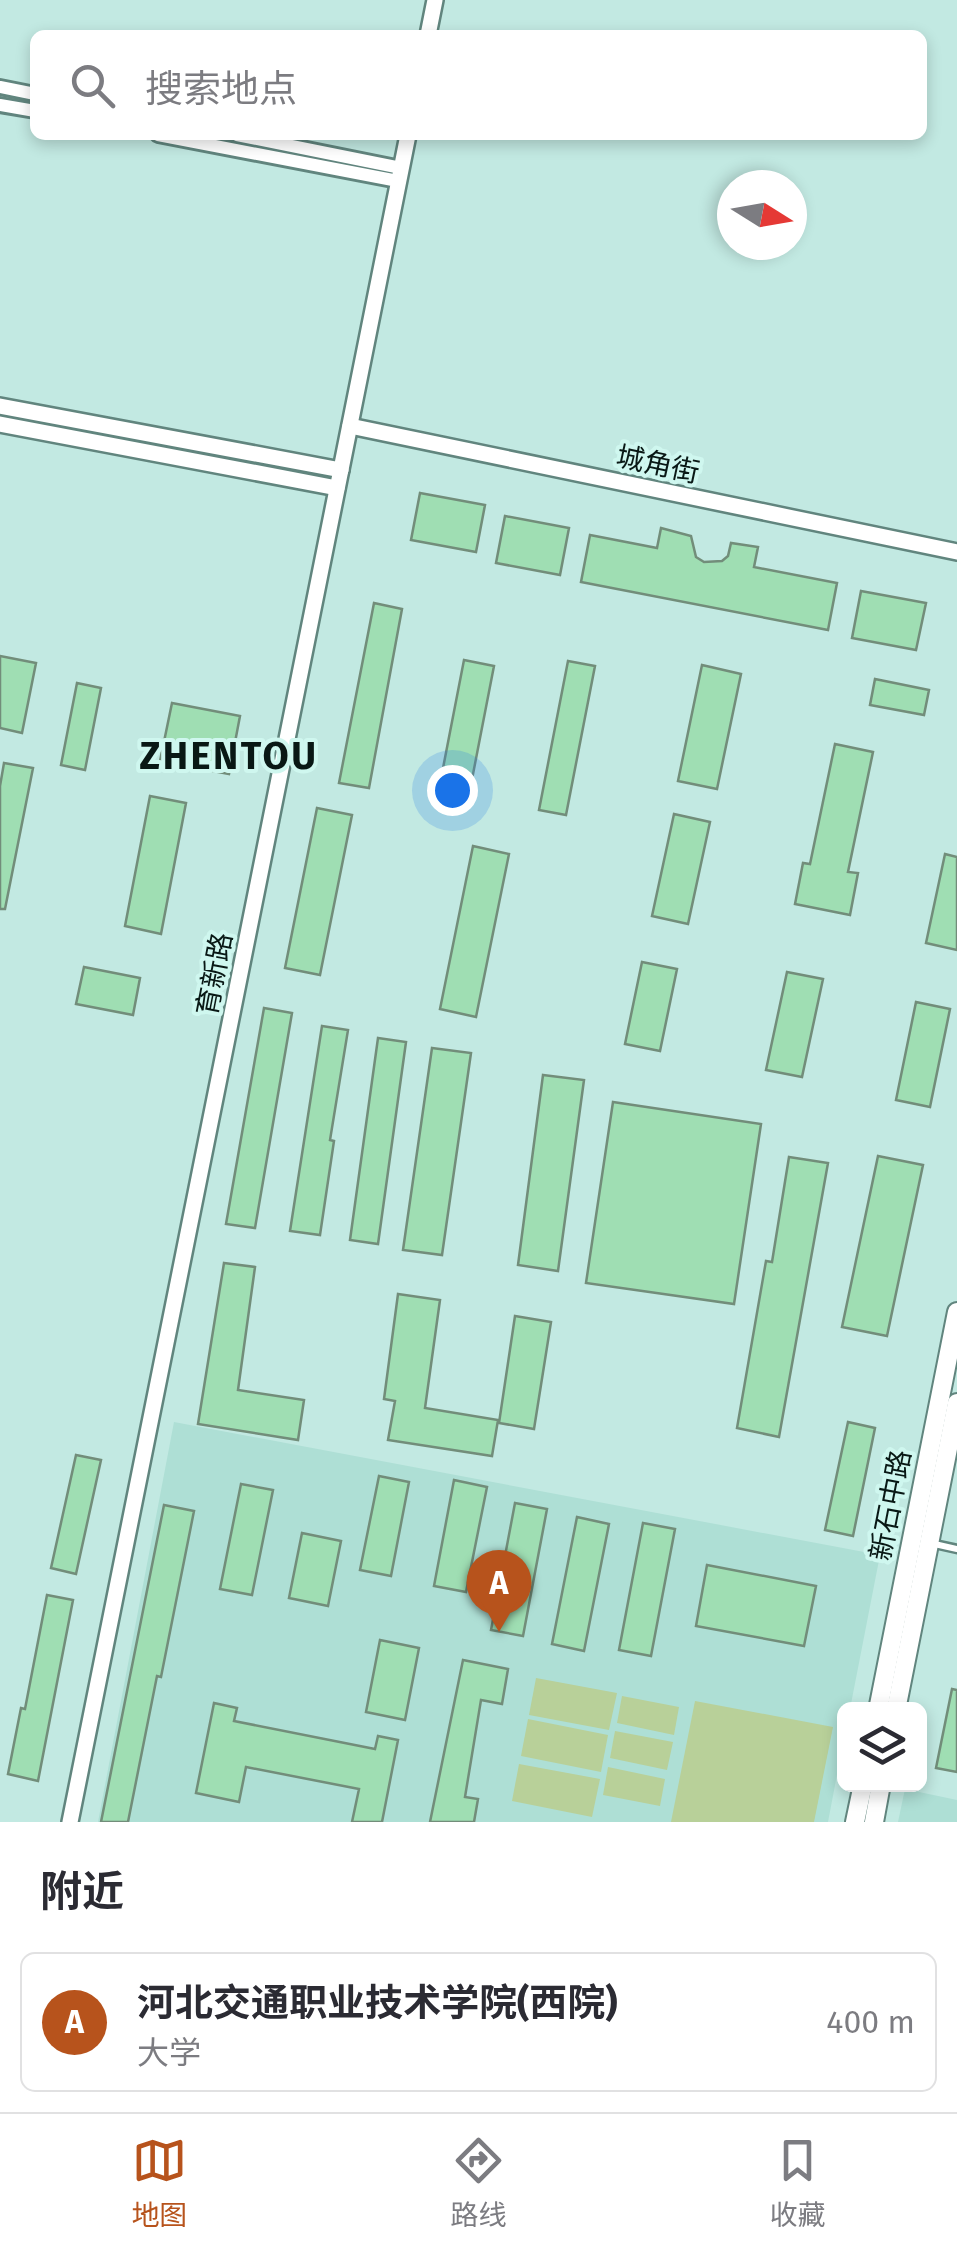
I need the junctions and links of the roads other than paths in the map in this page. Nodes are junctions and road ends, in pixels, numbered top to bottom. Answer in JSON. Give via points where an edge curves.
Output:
{"nodes":[{"id":1,"x":435,"y":0,"type":"edge"},
{"id":2,"x":429,"y":30,"type":"edge"},
{"id":3,"x":0,"y":87,"type":"edge"},
{"id":4,"x":30,"y":93,"type":"edge"},
{"id":5,"x":0,"y":105,"type":"edge"},
{"id":6,"x":30,"y":111,"type":"edge"},
{"id":7,"x":188,"y":140,"type":"edge"},
{"id":8,"x":257,"y":140,"type":"edge"},
{"id":9,"x":407,"y":140,"type":"edge"},
{"id":10,"x":400,"y":175,"type":"junction"},
{"id":11,"x":0,"y":406,"type":"edge"},
{"id":12,"x":0,"y":424,"type":"edge"},
{"id":13,"x":350,"y":426,"type":"junction"},
{"id":14,"x":341,"y":470,"type":"junction"},
{"id":15,"x":337,"y":488,"type":"junction"},
{"id":16,"x":957,"y":552,"type":"edge"},
{"id":17,"x":957,"y":1312,"type":"edge"},
{"id":18,"x":957,"y":1403,"type":"edge"},
{"id":19,"x":929,"y":1543,"type":"junction"},
{"id":20,"x":957,"y":1549,"type":"edge"},
{"id":21,"x":880,"y":1702,"type":"edge"},
{"id":22,"x":898,"y":1702,"type":"edge"},
{"id":23,"x":861,"y":1792,"type":"edge"},
{"id":24,"x":880,"y":1792,"type":"edge"},
{"id":25,"x":70,"y":1822,"type":"edge"},
{"id":26,"x":855,"y":1822,"type":"edge"},
{"id":27,"x":874,"y":1822,"type":"edge"}],
"edges":[{"from":1,"to":2,"type":"street"},
{"from":3,"to":4,"type":"street"},
{"from":5,"to":6,"type":"street"},
{"from":7,"to":10,"type":"street"},
{"from":8,"to":10,"type":"street"},
{"from":9,"to":10,"type":"street","name":"育新路"},
{"from":10,"to":13,"type":"street","name":"育新路"},
{"from":11,"to":14,"type":"street"},
{"from":12,"to":15,"type":"street"},
{"from":13,"to":14,"type":"street","name":"育新路"},
{"from":13,"to":16,"type":"street","name":"城角街"},
{"from":14,"to":15,"type":"street","name":"育新路"},
{"from":15,"to":25,"type":"street","name":"育新路"},
{"from":17,"to":21,"type":"main road","name":"新石中路"},
{"from":18,"to":19,"type":"main road","name":"新石中路"},
{"from":19,"to":20,"type":"lane"},
{"from":19,"to":22,"type":"main road","name":"新石中路"},
{"from":23,"to":26,"type":"main road"},
{"from":24,"to":27,"type":"main road"}]}
